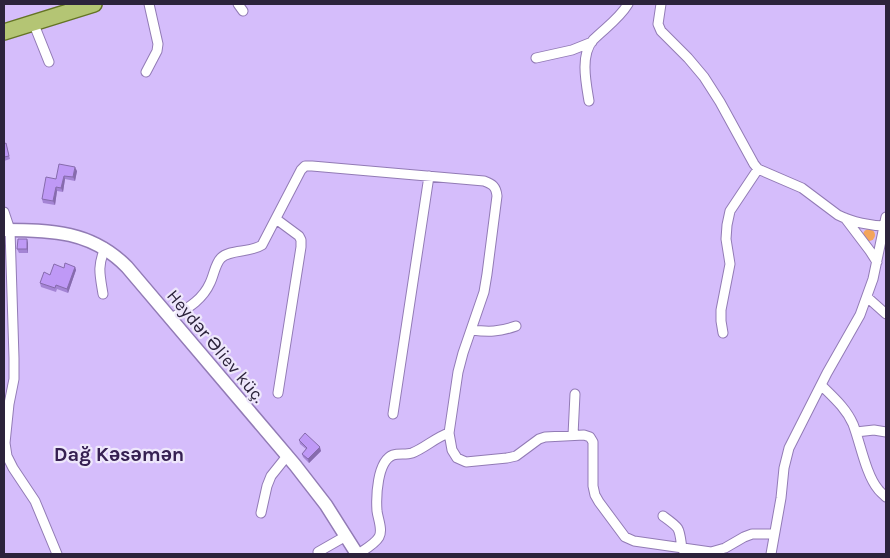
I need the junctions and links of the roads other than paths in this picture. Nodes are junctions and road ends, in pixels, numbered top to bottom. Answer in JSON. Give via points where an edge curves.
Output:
{"nodes":[{"id":1,"x":94,"y":4,"type":"edge"},
{"id":2,"x":150,"y":4,"type":"edge"},
{"id":3,"x":628,"y":4,"type":"edge"},
{"id":4,"x":661,"y":4,"type":"edge"},
{"id":5,"x":33,"y":22,"type":"junction"},
{"id":6,"x":4,"y":32,"type":"edge"},
{"id":7,"x":592,"y":42,"type":"junction"},
{"id":8,"x":536,"y":58,"type":"dead end"},
{"id":9,"x":49,"y":62,"type":"dead end"},
{"id":10,"x":146,"y":72,"type":"dead end"},
{"id":11,"x":589,"y":101,"type":"dead end"},
{"id":12,"x":758,"y":169,"type":"junction"},
{"id":13,"x":429,"y":176,"type":"junction"},
{"id":14,"x":4,"y":212,"type":"edge"},
{"id":15,"x":845,"y":218,"type":"junction"},
{"id":16,"x":276,"y":219,"type":"junction"},
{"id":17,"x":886,"y":223,"type":"edge"},
{"id":18,"x":7,"y":230,"type":"edge"},
{"id":19,"x":105,"y":248,"type":"junction"},
{"id":20,"x":877,"y":262,"type":"junction"},
{"id":21,"x":8,"y":290,"type":"edge"},
{"id":22,"x":103,"y":294,"type":"dead end"},
{"id":23,"x":867,"y":297,"type":"junction"},
{"id":24,"x":886,"y":314,"type":"edge"},
{"id":25,"x":170,"y":320,"type":"junction"},
{"id":26,"x":516,"y":326,"type":"dead end"},
{"id":27,"x":471,"y":330,"type":"junction"},
{"id":28,"x":723,"y":333,"type":"dead end"},
{"id":29,"x":821,"y":385,"type":"junction"},
{"id":30,"x":278,"y":393,"type":"dead end"},
{"id":31,"x":575,"y":394,"type":"dead end"},
{"id":32,"x":393,"y":414,"type":"dead end"},
{"id":33,"x":856,"y":432,"type":"junction"},
{"id":34,"x":886,"y":432,"type":"edge"},
{"id":35,"x":449,"y":433,"type":"junction"},
{"id":36,"x":573,"y":435,"type":"junction"},
{"id":37,"x":288,"y":456,"type":"junction"},
{"id":38,"x":6,"y":458,"type":"edge"},
{"id":39,"x":886,"y":497,"type":"edge"},
{"id":40,"x":261,"y":513,"type":"dead end"},
{"id":41,"x":663,"y":516,"type":"dead end"},
{"id":42,"x":774,"y":534,"type":"junction"},
{"id":43,"x":346,"y":536,"type":"junction"},
{"id":44,"x":682,"y":549,"type":"junction"},
{"id":45,"x":653,"y":550,"type":"edge"},
{"id":46,"x":318,"y":552,"type":"dead end"},
{"id":47,"x":57,"y":554,"type":"edge"},
{"id":48,"x":358,"y":554,"type":"edge"},
{"id":49,"x":771,"y":554,"type":"edge"}],
"edges":[{"from":1,"to":5,"type":"main road"},
{"from":2,"to":10,"type":"street","via":[[158,44]]},
{"from":3,"to":7,"type":"street"},
{"from":4,"to":12,"type":"street","via":[[658,24],[661,31],[704,77]]},
{"from":5,"to":6,"type":"main road"},
{"from":5,"to":9,"type":"street"},
{"from":7,"to":8,"type":"street"},
{"from":7,"to":11,"type":"street","via":[[585,61]]},
{"from":12,"to":15,"type":"street","via":[[802,188]]},
{"from":12,"to":28,"type":"street","via":[[730,211],[727,225],[730,264],[721,310]]},
{"from":13,"to":16,"type":"street","via":[[305,166]]},
{"from":13,"to":27,"type":"street","via":[[484,182],[497,190],[488,274]]},
{"from":13,"to":32,"type":"street"},
{"from":14,"to":18,"type":"street"},
{"from":15,"to":17,"type":"street","via":[[864,224]]},
{"from":15,"to":20,"type":"street"},
{"from":16,"to":25,"type":"street","via":[[262,245],[222,256],[204,295]]},
{"from":16,"to":30,"type":"street","via":[[299,236],[301,247]]},
{"from":17,"to":20,"type":"street"},
{"from":18,"to":19,"type":"main road","name":"Heydər Əliev küç.","via":[[62,233]]},
{"from":18,"to":21,"type":"street"},
{"from":19,"to":22,"type":"street","via":[[99,266]]},
{"from":19,"to":25,"type":"main road","name":"Heydər Əliev küç.","via":[[127,267]]},
{"from":20,"to":23,"type":"street"},
{"from":21,"to":38,"type":"street","via":[[14,379],[5,443]]},
{"from":23,"to":24,"type":"street"},
{"from":23,"to":29,"type":"street"},
{"from":25,"to":37,"type":"main road","name":"Heydər Əliev küç."},
{"from":26,"to":27,"type":"street","via":[[503,331]]},
{"from":27,"to":35,"type":"street","via":[[458,372]]},
{"from":29,"to":33,"type":"street","via":[[846,412]]},
{"from":29,"to":42,"type":"street","via":[[789,448]]},
{"from":31,"to":36,"type":"street"},
{"from":33,"to":34,"type":"street"},
{"from":33,"to":39,"type":"street","via":[[871,478]]},
{"from":35,"to":36,"type":"street","via":[[452,450],[457,458],[466,462],[516,456],[539,439]]},
{"from":35,"to":48,"type":"street","via":[[413,452],[392,455],[384,464],[377,486],[380,535]]},
{"from":36,"to":45,"type":"street","via":[[584,435],[594,442],[593,486],[599,502],[625,537]]},
{"from":37,"to":40,"type":"street","via":[[271,476]]},
{"from":37,"to":43,"type":"main road","name":"Heydər Əliev küç."},
{"from":38,"to":47,"type":"street","via":[[35,501]]},
{"from":41,"to":44,"type":"street","via":[[680,531]]},
{"from":42,"to":44,"type":"street","via":[[752,534],[711,552]]},
{"from":42,"to":49,"type":"street"},
{"from":43,"to":46,"type":"street"},
{"from":43,"to":48,"type":"main road","name":"Heydər Əliev küç."},
{"from":44,"to":45,"type":"street"}]}
